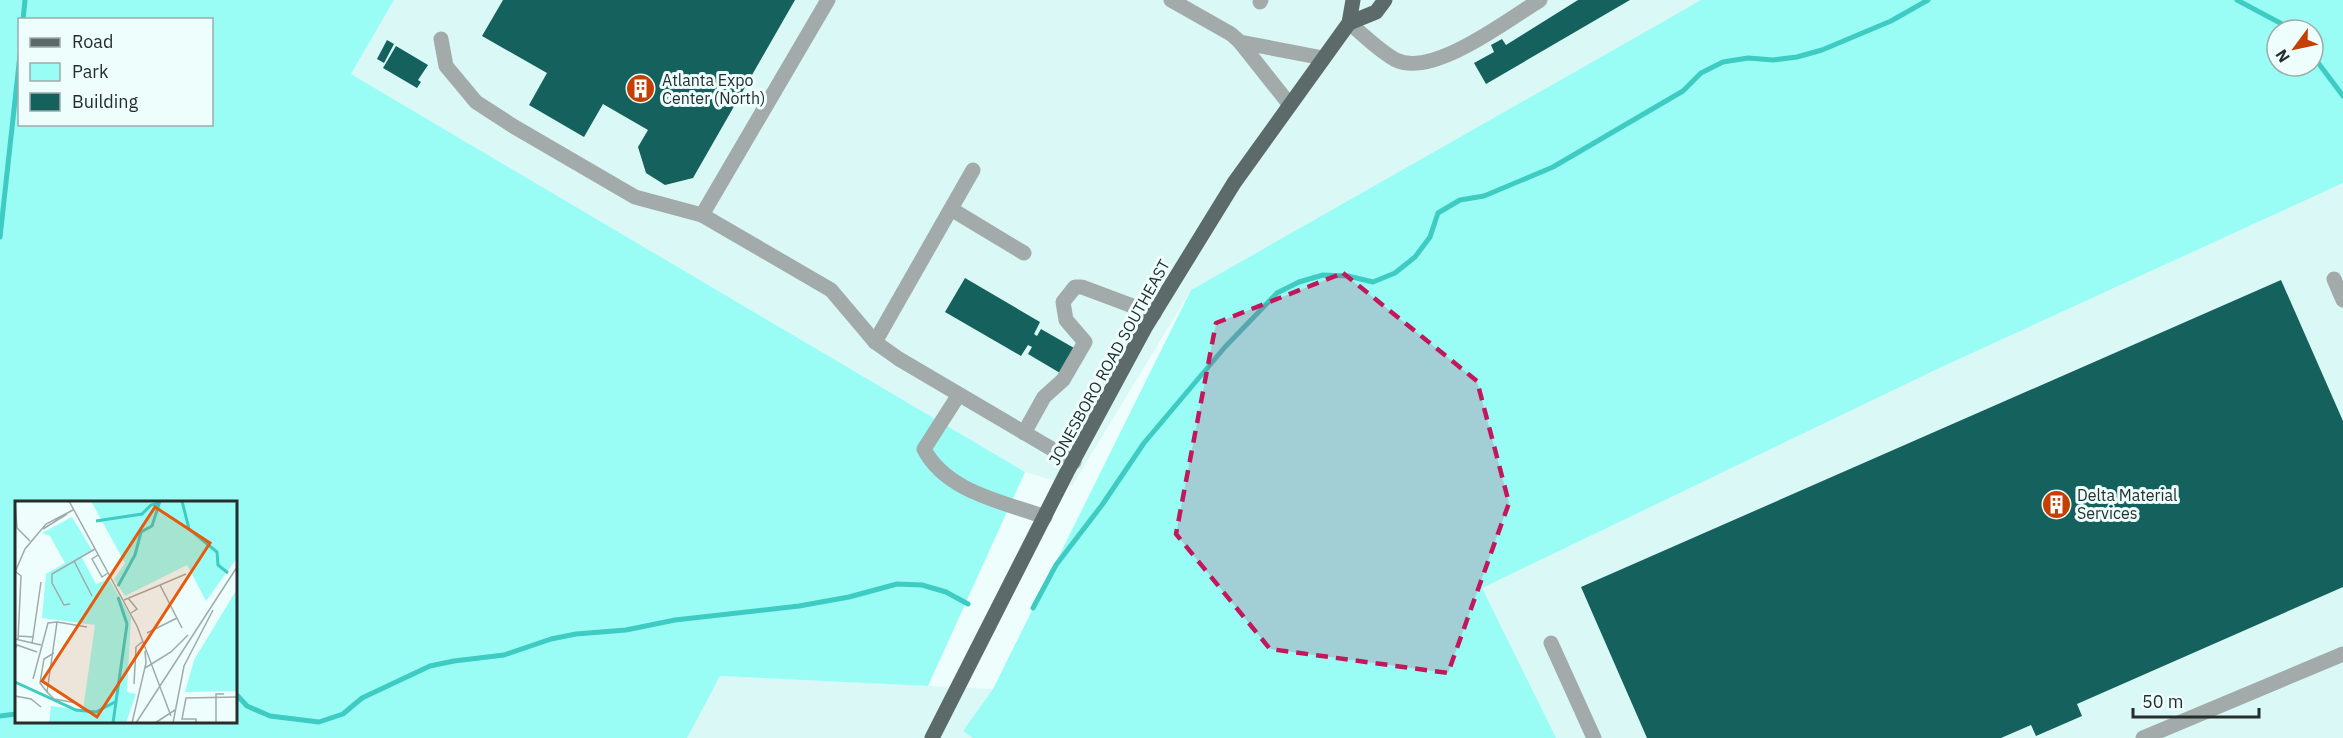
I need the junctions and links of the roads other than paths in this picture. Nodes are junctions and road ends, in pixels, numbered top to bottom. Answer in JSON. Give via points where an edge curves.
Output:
{"nodes":[{"id":1,"x":828,"y":0,"type":"edge"},
{"id":2,"x":1171,"y":0,"type":"edge"},
{"id":3,"x":1353,"y":0,"type":"edge"},
{"id":4,"x":1385,"y":0,"type":"edge"},
{"id":5,"x":1540,"y":0,"type":"edge"},
{"id":6,"x":1349,"y":23,"type":"junction"},
{"id":7,"x":441,"y":39,"type":"dead end"},
{"id":8,"x":1240,"y":42,"type":"junction"},
{"id":9,"x":1323,"y":58,"type":"junction"},
{"id":10,"x":1290,"y":105,"type":"junction"},
{"id":11,"x":973,"y":170,"type":"dead end"},
{"id":12,"x":951,"y":209,"type":"junction"},
{"id":13,"x":702,"y":215,"type":"junction"},
{"id":14,"x":1024,"y":253,"type":"dead end"},
{"id":15,"x":2334,"y":279,"type":"dead end"},
{"id":16,"x":2343,"y":300,"type":"edge"},
{"id":17,"x":1154,"y":314,"type":"junction"},
{"id":18,"x":875,"y":342,"type":"junction"},
{"id":19,"x":958,"y":396,"type":"junction"},
{"id":20,"x":1024,"y":433,"type":"junction"},
{"id":21,"x":1074,"y":462,"type":"junction"},
{"id":22,"x":1045,"y":517,"type":"junction"},
{"id":23,"x":1551,"y":643,"type":"dead end"},
{"id":24,"x":2343,"y":654,"type":"edge"},
{"id":25,"x":932,"y":738,"type":"edge"},
{"id":26,"x":1594,"y":738,"type":"edge"},
{"id":27,"x":2143,"y":738,"type":"edge"}],
"edges":[{"from":1,"to":13,"type":"lane"},
{"from":2,"to":8,"type":"lane"},
{"from":3,"to":6,"type":"main road","name":"JONESBORO ROAD SOUTHEAST"},
{"from":4,"to":6,"type":"main road","via":[[1376,12]]},
{"from":5,"to":6,"type":"lane","via":[[1467,45],[1419,64],[1397,60]]},
{"from":6,"to":9,"type":"main road","name":"JONESBORO ROAD SOUTHEAST"},
{"from":7,"to":13,"type":"lane","via":[[446,66],[476,102],[635,197]]},
{"from":8,"to":9,"type":"lane"},
{"from":8,"to":10,"type":"lane"},
{"from":9,"to":10,"type":"main road","name":"JONESBORO ROAD SOUTHEAST"},
{"from":10,"to":17,"type":"main road","name":"JONESBORO ROAD SOUTHEAST","via":[[1234,183]]},
{"from":11,"to":12,"type":"lane"},
{"from":12,"to":14,"type":"lane"},
{"from":12,"to":18,"type":"lane"},
{"from":13,"to":18,"type":"lane","via":[[831,290]]},
{"from":15,"to":16,"type":"lane"},
{"from":17,"to":20,"type":"lane","via":[[1075,287],[1063,302],[1066,320],[1085,342],[1064,380],[1044,397]]},
{"from":17,"to":21,"type":"main road","name":"JONESBORO ROAD SOUTHEAST"},
{"from":18,"to":19,"type":"lane"},
{"from":19,"to":20,"type":"lane"},
{"from":19,"to":22,"type":"lane","via":[[924,449],[930,460],[947,477],[972,491]]},
{"from":20,"to":21,"type":"lane"},
{"from":21,"to":22,"type":"main road","name":"JONESBORO ROAD SOUTHEAST"},
{"from":22,"to":25,"type":"main road","name":"JONESBORO ROAD SOUTHEAST"},
{"from":23,"to":26,"type":"lane"},
{"from":24,"to":27,"type":"lane"}]}
